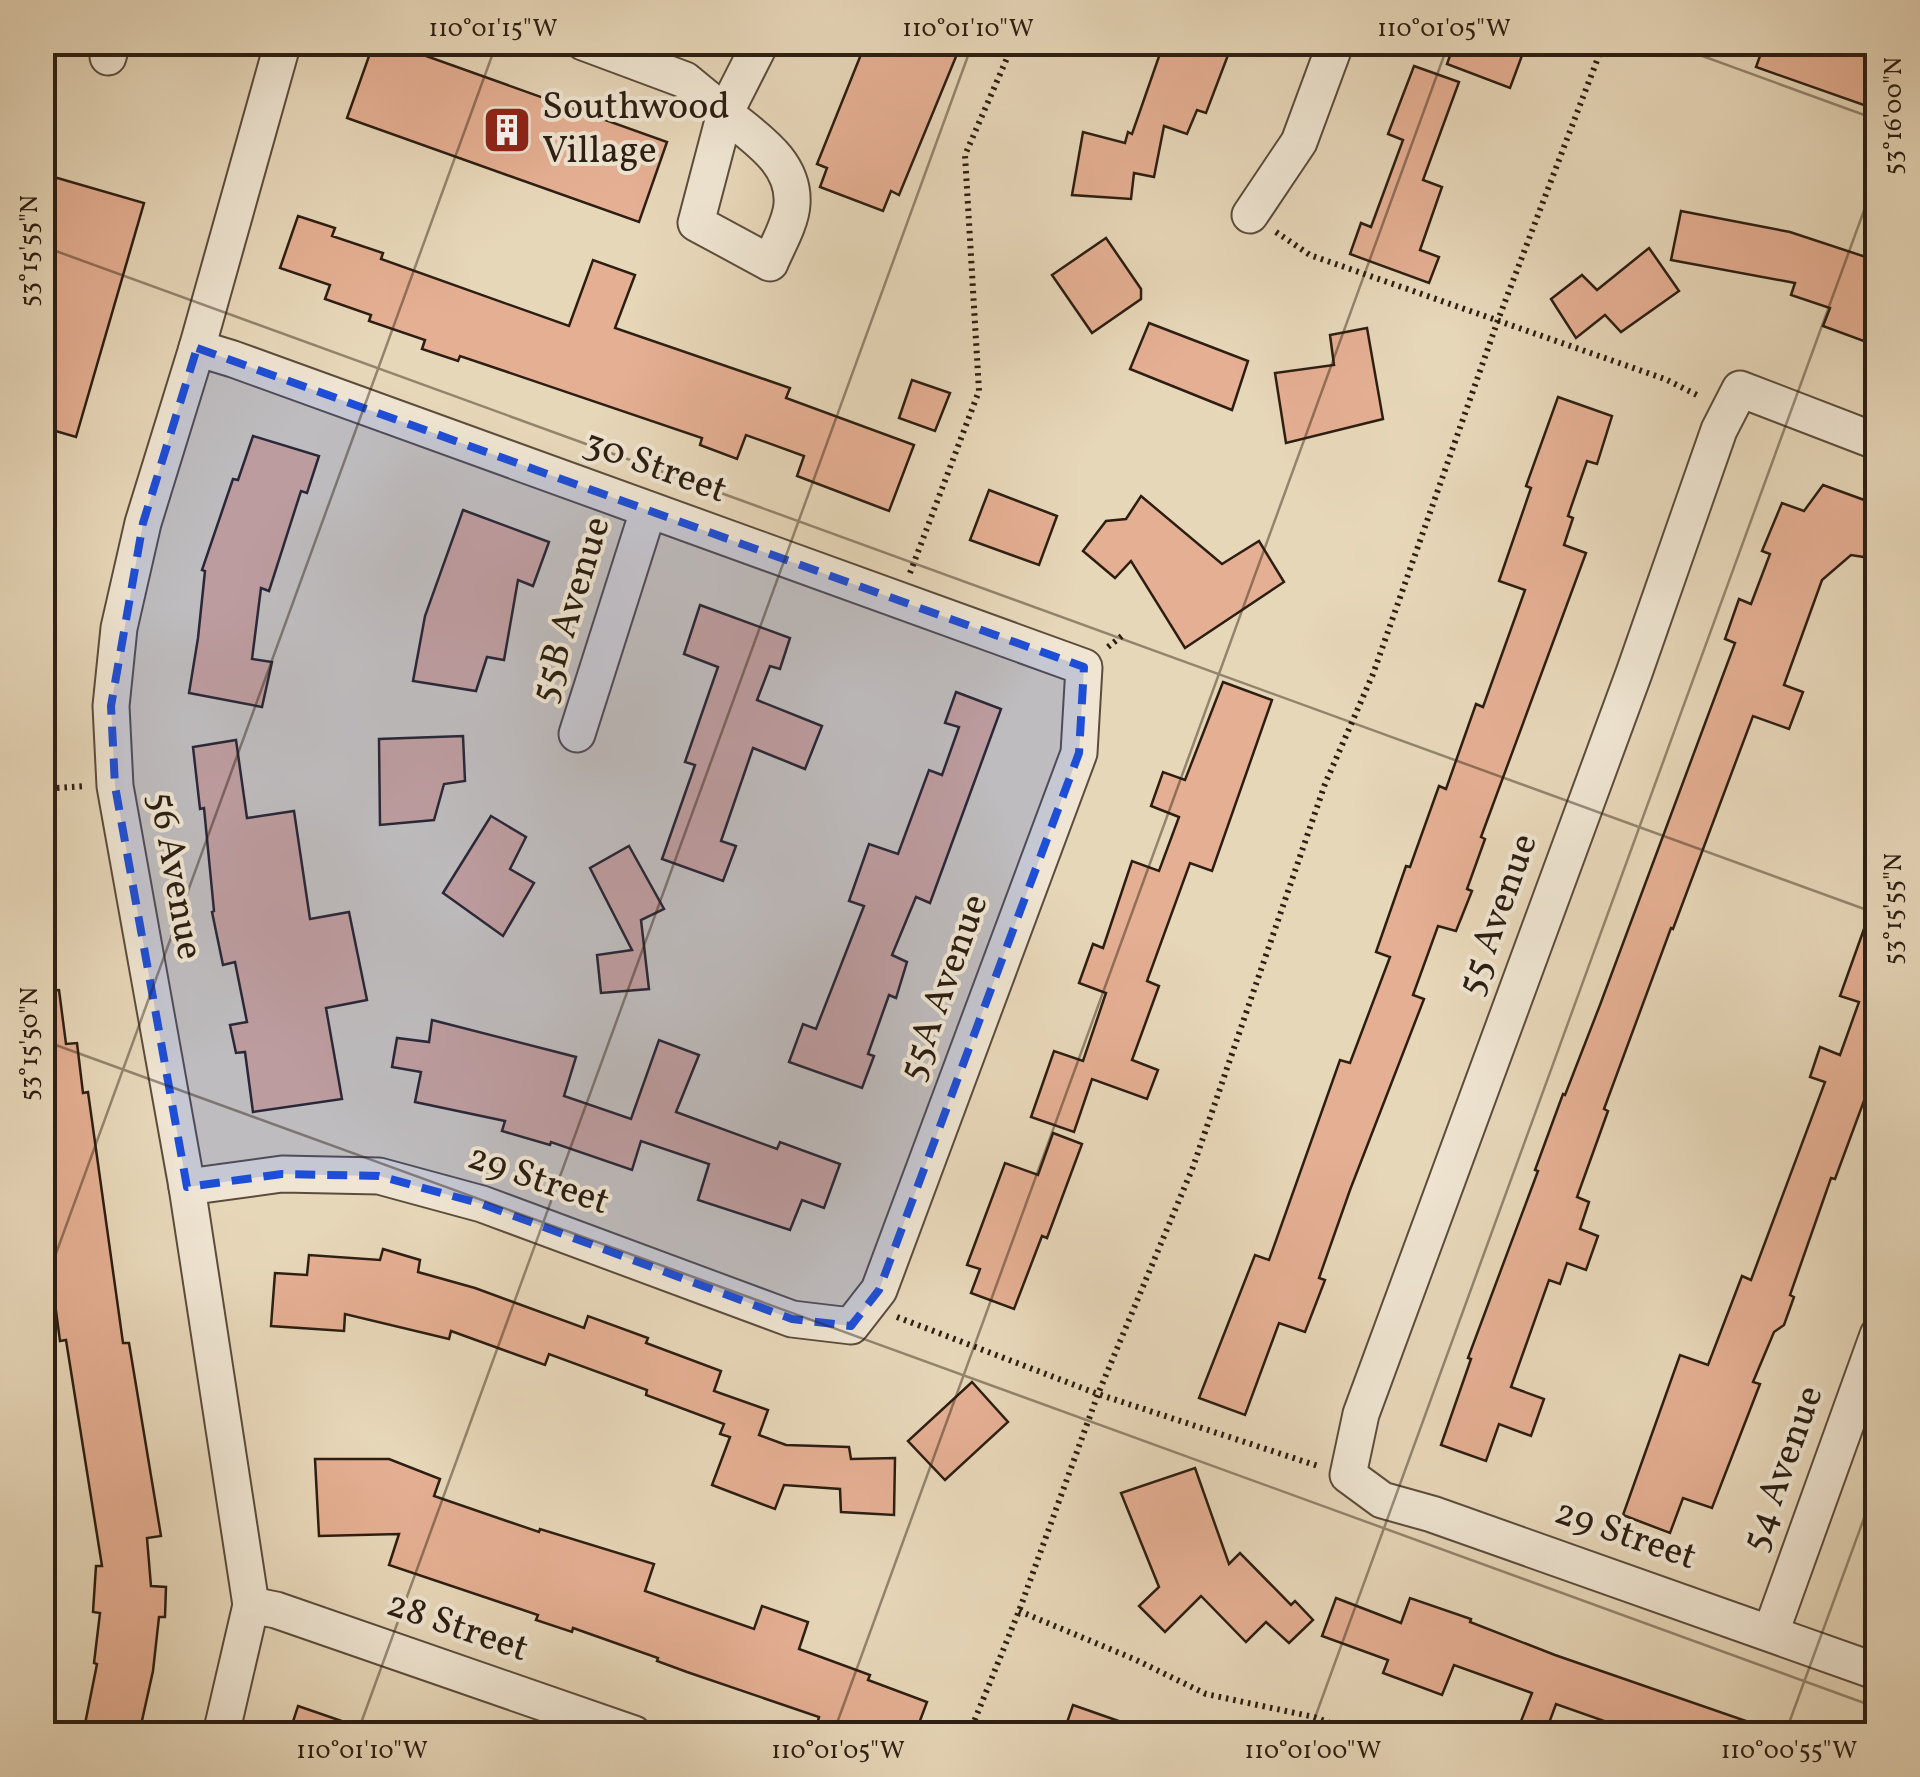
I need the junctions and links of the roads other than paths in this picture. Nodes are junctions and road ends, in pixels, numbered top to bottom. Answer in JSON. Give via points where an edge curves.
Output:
{"nodes":[{"id":1,"x":283,"y":42,"type":"edge"},
{"id":2,"x":583,"y":42,"type":"edge"},
{"id":3,"x":762,"y":42,"type":"edge"},
{"id":4,"x":1336,"y":42,"type":"edge"},
{"id":5,"x":1250,"y":214,"type":"dead end"},
{"id":6,"x":197,"y":348,"type":"junction"},
{"id":7,"x":1878,"y":442,"type":"edge"},
{"id":8,"x":648,"y":511,"type":"junction"},
{"id":9,"x":1084,"y":667,"type":"joint"},
{"id":10,"x":578,"y":734,"type":"dead end"},
{"id":11,"x":187,"y":1186,"type":"junction"},
{"id":12,"x":851,"y":1326,"type":"joint"},
{"id":13,"x":1878,"y":1335,"type":"edge"},
{"id":14,"x":1348,"y":1475,"type":"joint"},
{"id":15,"x":251,"y":1605,"type":"junction"},
{"id":16,"x":1771,"y":1632,"type":"junction"},
{"id":17,"x":1878,"y":1672,"type":"edge"},
{"id":18,"x":221,"y":1734,"type":"edge"},
{"id":19,"x":634,"y":1734,"type":"edge"}],
"edges":[{"from":1,"to":6,"type":"street","name":"56 Avenue"},
{"from":2,"to":3,"type":"street","via":[[685,80],[724,113]]},
{"from":4,"to":5,"type":"street","via":[[1299,142]]},
{"from":6,"to":8,"type":"street","name":"30 Street"},
{"from":6,"to":11,"type":"street","name":"56 Avenue","via":[[143,522],[119,628],[111,706],[116,786]]},
{"from":7,"to":14,"type":"street","name":"55 Avenue","via":[[1740,389],[1719,430],[1360,1414]]},
{"from":8,"to":9,"type":"street","name":"30 Street"},
{"from":8,"to":10,"type":"street","name":"55B Avenue"},
{"from":9,"to":12,"type":"street","name":"55A Avenue","via":[[1078,753],[879,1290]]},
{"from":11,"to":12,"type":"street","name":"29 Street","via":[[282,1174],[380,1176],[482,1204],[792,1319]]},
{"from":11,"to":15,"type":"street","name":"56 Avenue"},
{"from":13,"to":16,"type":"street","name":"54 Avenue"},
{"from":14,"to":16,"type":"street","name":"29 Street","via":[[1382,1500]]},
{"from":15,"to":18,"type":"street","name":"56 Avenue"},
{"from":15,"to":19,"type":"street","name":"28 Street"},
{"from":16,"to":17,"type":"street","name":"29 Street"}]}
